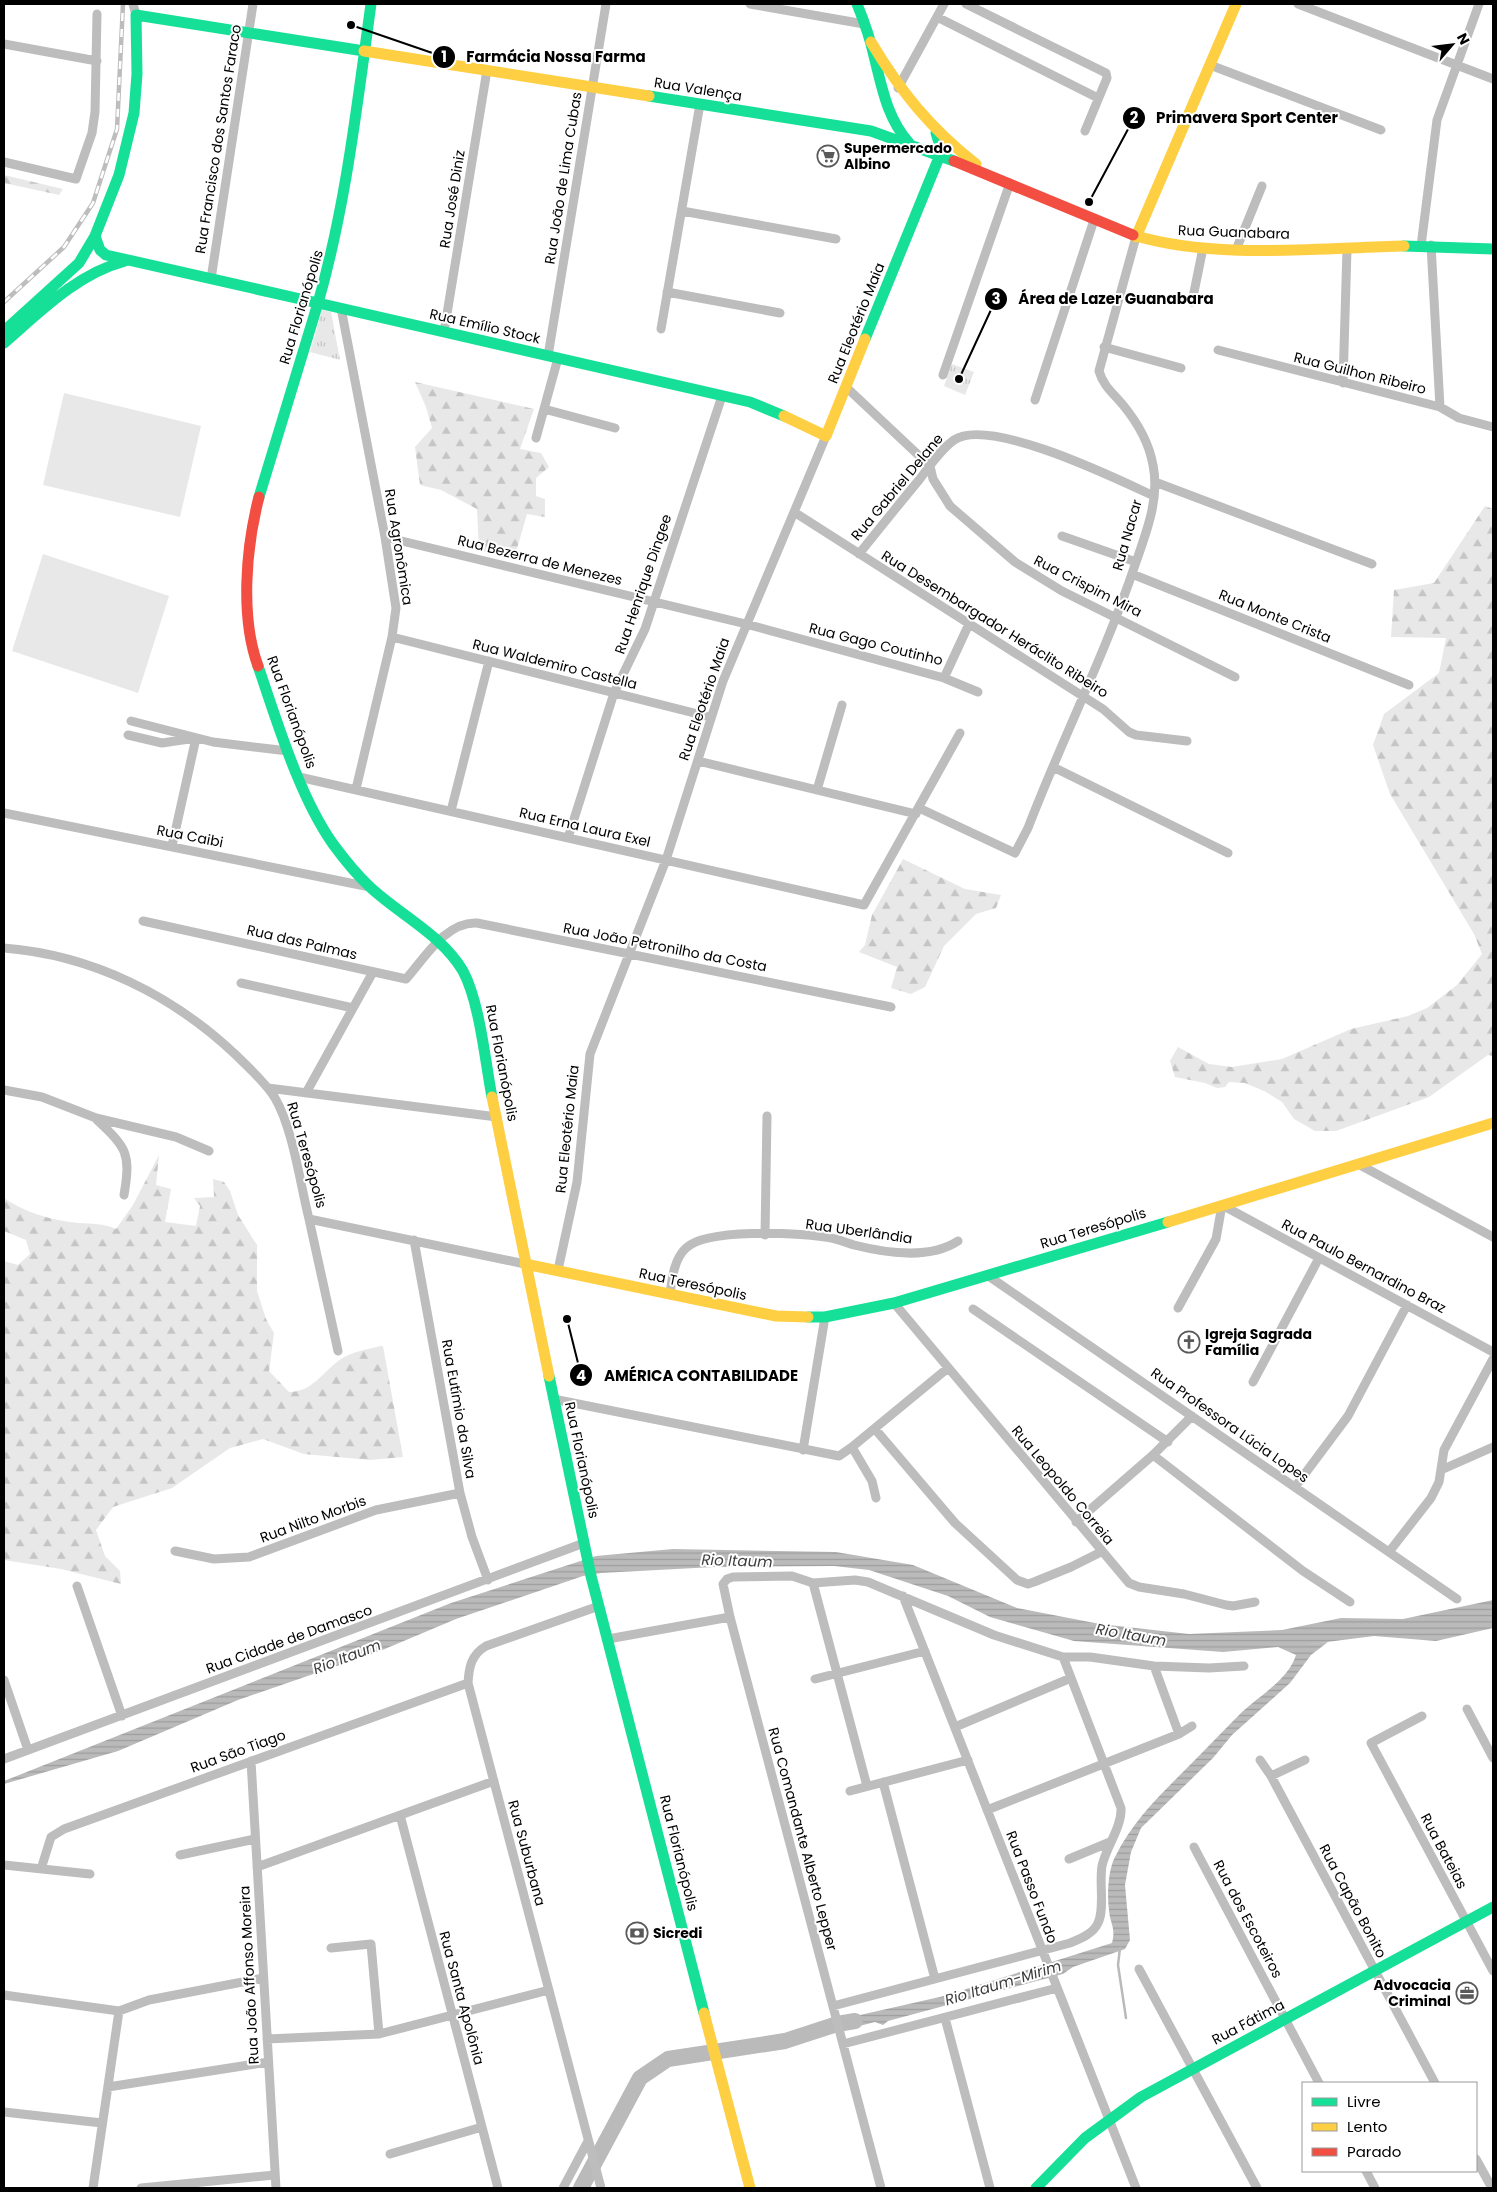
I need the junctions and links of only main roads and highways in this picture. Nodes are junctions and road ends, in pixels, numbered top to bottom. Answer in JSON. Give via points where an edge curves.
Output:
{"nodes":[{"id":1,"x":371,"y":4,"type":"edge"},
{"id":2,"x":857,"y":4,"type":"edge"},
{"id":3,"x":1236,"y":4,"type":"edge"},
{"id":4,"x":134,"y":9,"type":"edge"},
{"id":5,"x":871,"y":42,"type":"junction"},
{"id":6,"x":364,"y":51,"type":"junction"},
{"id":7,"x":898,"y":88,"type":"junction"},
{"id":8,"x":910,"y":105,"type":"junction"},
{"id":9,"x":891,"y":118,"type":"junction"},
{"id":10,"x":870,"y":131,"type":"junction"},
{"id":11,"x":936,"y":133,"type":"junction"},
{"id":12,"x":912,"y":145,"type":"junction"},
{"id":13,"x":924,"y":149,"type":"junction"},
{"id":14,"x":940,"y":155,"type":"junction"},
{"id":15,"x":988,"y":173,"type":"junction"},
{"id":16,"x":95,"y":236,"type":"junction"},
{"id":17,"x":1136,"y":238,"type":"junction"},
{"id":18,"x":1493,"y":249,"type":"edge"},
{"id":19,"x":131,"y":260,"type":"junction"},
{"id":20,"x":318,"y":303,"type":"junction"},
{"id":21,"x":4,"y":330,"type":"edge"},
{"id":22,"x":4,"y":343,"type":"edge"},
{"id":23,"x":826,"y":436,"type":"joint"},
{"id":24,"x":1493,"y":1123,"type":"edge"},
{"id":25,"x":525,"y":1264,"type":"junction"},
{"id":26,"x":1493,"y":1907,"type":"edge"},
{"id":27,"x":750,"y":2188,"type":"edge"},
{"id":28,"x":1036,"y":2188,"type":"edge"}],
"edges":[{"from":1,"to":6,"type":"main road","name":"Rua Florianópolis"},
{"from":2,"to":5,"type":"main road","name":"Rua Guanabara"},
{"from":3,"to":17,"type":"main road","name":"Rua Nacar"},
{"from":4,"to":6,"type":"main road","name":"Rua Valença"},
{"from":4,"to":16,"type":"main road","via":[[137,74],[134,113],[119,175]]},
{"from":5,"to":7,"type":"main road","name":"Rua Guanabara"},
{"from":5,"to":9,"type":"main road","name":"Rua Guanabara"},
{"from":6,"to":10,"type":"main road","name":"Rua Valença"},
{"from":6,"to":20,"type":"main road","name":"Rua Florianópolis","via":[[337,236]]},
{"from":7,"to":8,"type":"main road","name":"Rua Guanabara"},
{"from":7,"to":9,"type":"main road"},
{"from":8,"to":9,"type":"main road","via":[[896,108]]},
{"from":8,"to":11,"type":"main road","name":"Rua Guanabara"},
{"from":9,"to":10,"type":"main road"},
{"from":9,"to":12,"type":"main road","name":"Rua Guanabara","via":[[901,135]]},
{"from":10,"to":12,"type":"main road","name":"Rua Valença"},
{"from":11,"to":13,"type":"main road","via":[[932,146]]},
{"from":11,"to":14,"type":"main road"},
{"from":11,"to":15,"type":"main road","name":"Rua Guanabara"},
{"from":12,"to":13,"type":"main road","name":"Rua Guanabara"},
{"from":13,"to":14,"type":"main road","name":"Rua Guanabara"},
{"from":14,"to":15,"type":"main road","name":"Rua Guanabara"},
{"from":14,"to":23,"type":"main road","name":"Rua Eleotério Maia"},
{"from":15,"to":17,"type":"main road","name":"Rua Guanabara"},
{"from":16,"to":19,"type":"main road","name":"Rua Emílio Stock","via":[[100,250],[106,255]]},
{"from":16,"to":21,"type":"main road","via":[[79,263],[65,278]]},
{"from":17,"to":18,"type":"main road","name":"Rua Guanabara","via":[[1162,244],[1236,250],[1426,246]]},
{"from":19,"to":20,"type":"main road","name":"Rua Emílio Stock"},
{"from":19,"to":22,"type":"main road","via":[[112,263],[89,274]]},
{"from":20,"to":23,"type":"main road","name":"Rua Emílio Stock","via":[[722,396],[770,409]]},
{"from":20,"to":25,"type":"main road","name":"Rua Florianópolis","via":[[255,509],[249,554],[248,601],[255,654],[288,751],[334,844],[370,887],[439,942],[456,961],[469,986]]},
{"from":24,"to":25,"type":"main road","name":"Rua Teresópolis","via":[[894,1303],[825,1317],[763,1314]]},
{"from":25,"to":27,"type":"main road","name":"Rua Florianópolis","via":[[599,1606]]},
{"from":26,"to":28,"type":"main road","name":"Rua Fátima","via":[[1141,2097],[1108,2118],[1072,2149]]}]}
